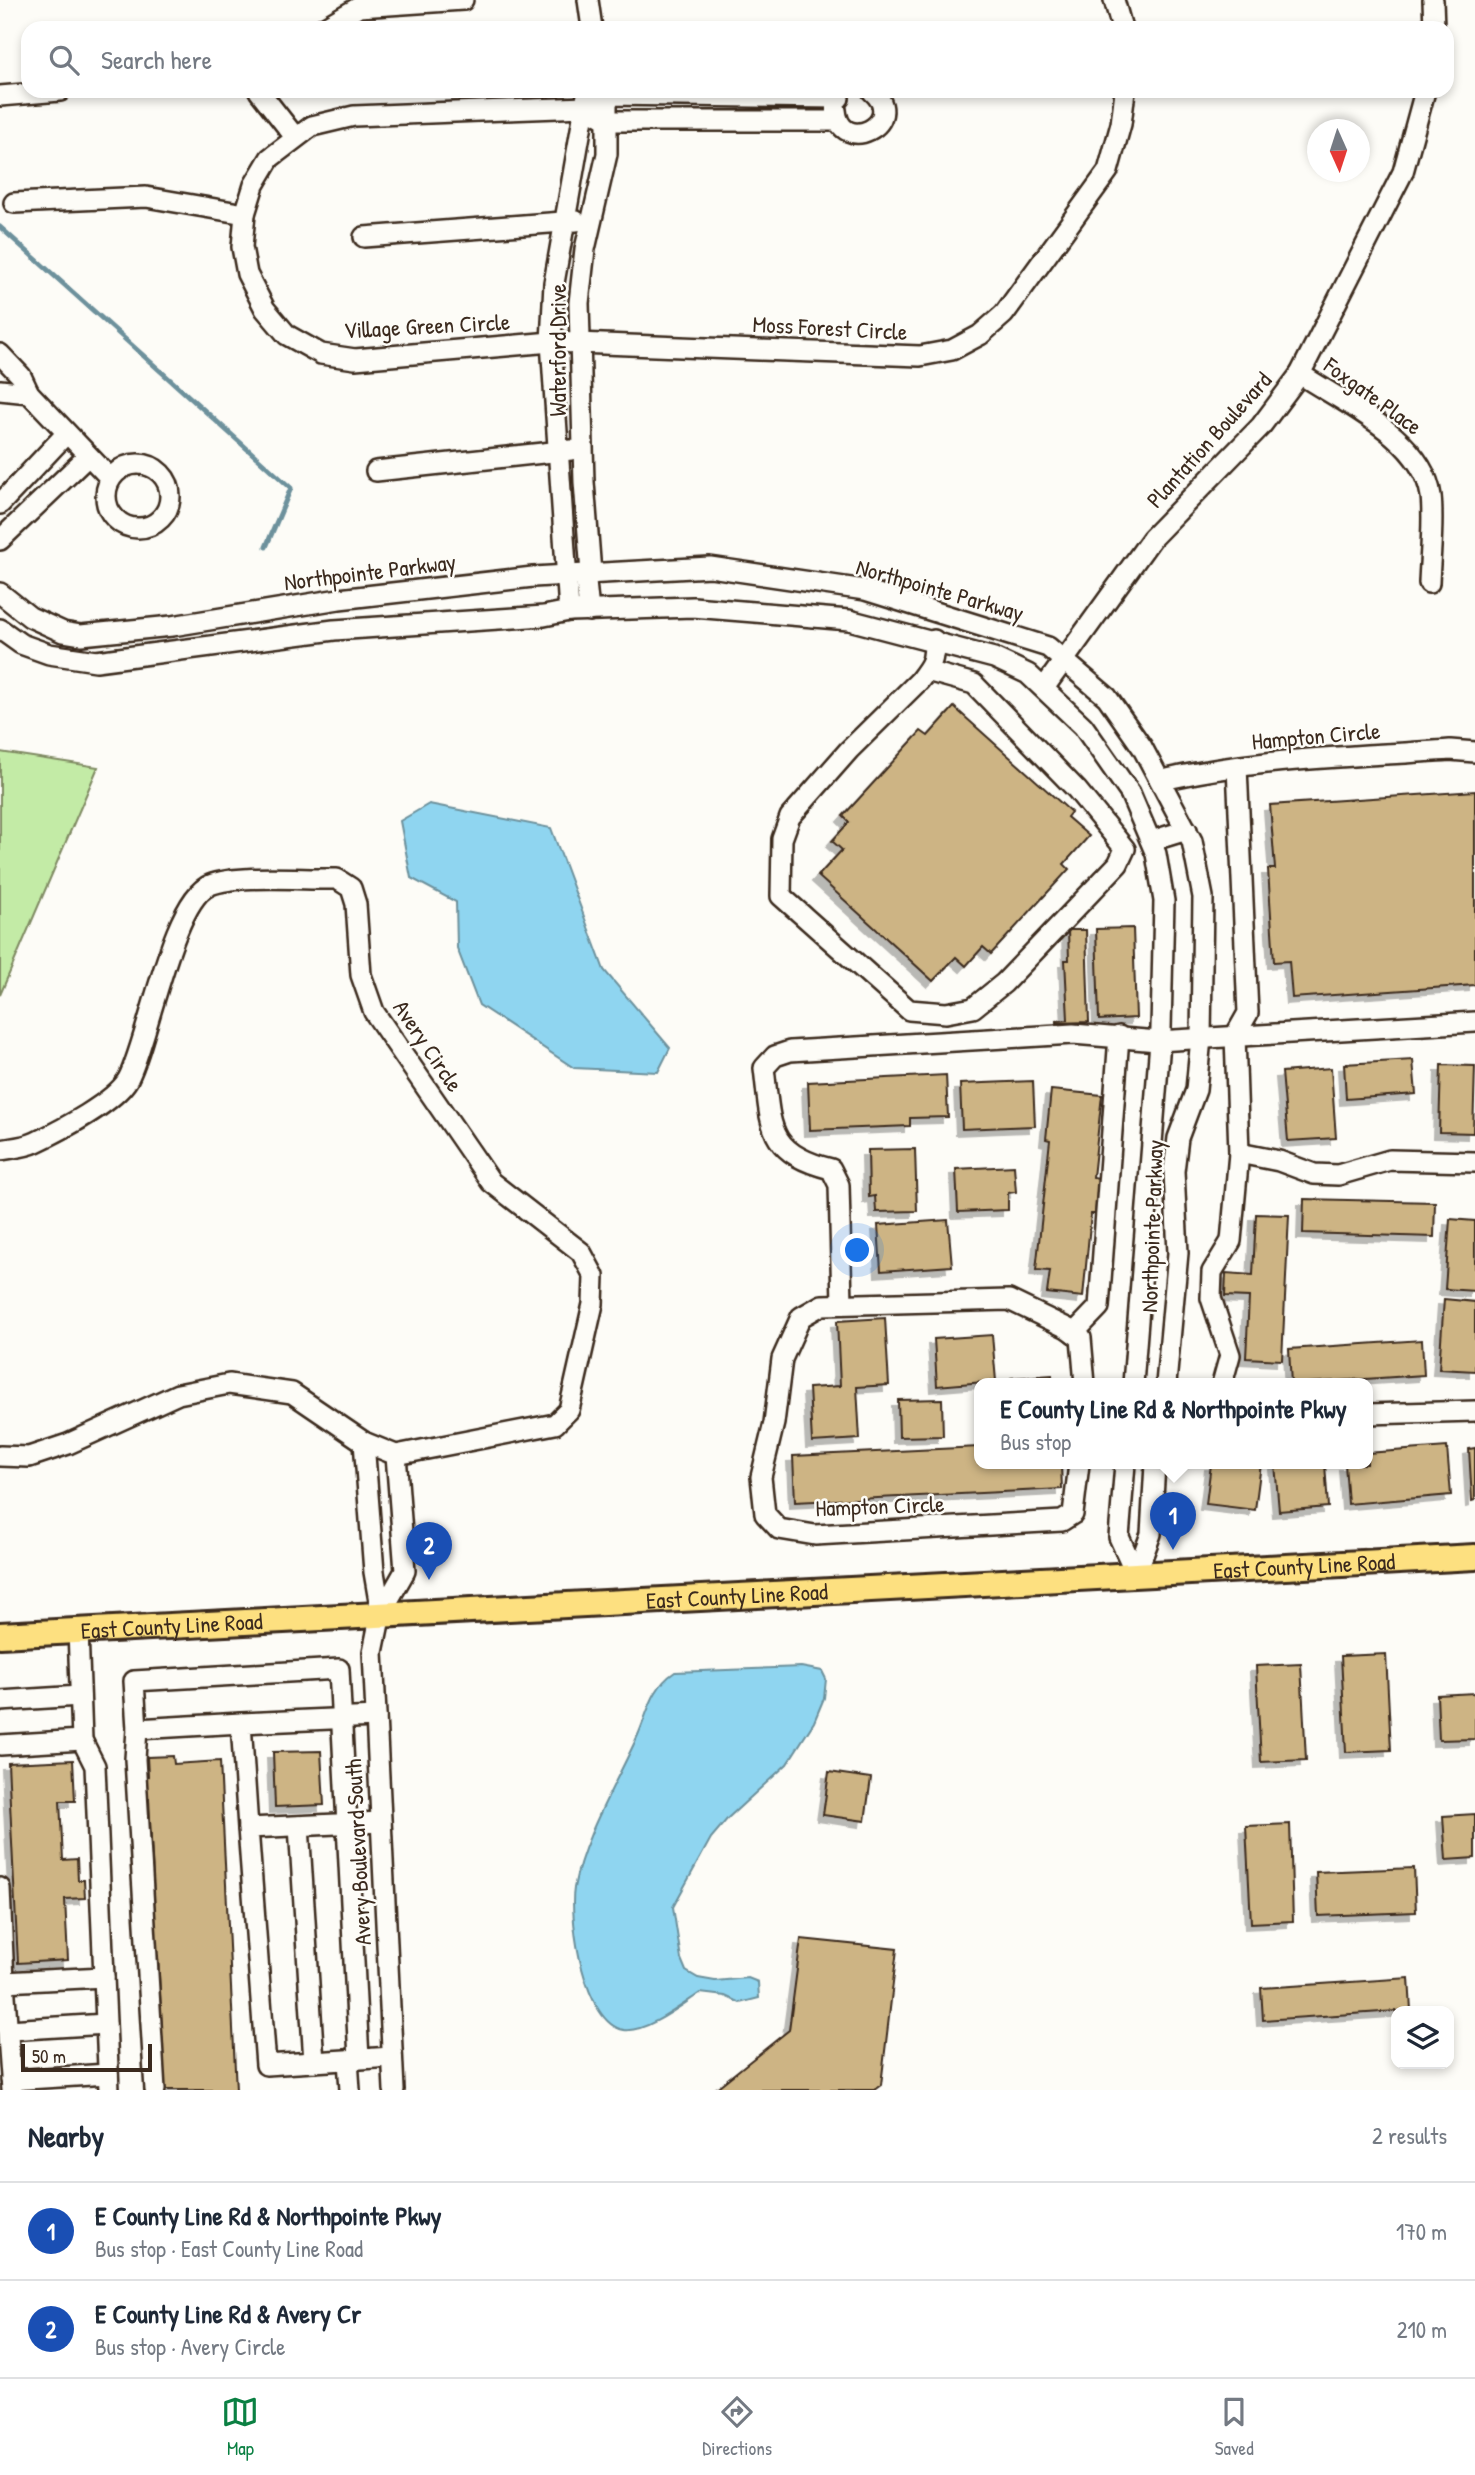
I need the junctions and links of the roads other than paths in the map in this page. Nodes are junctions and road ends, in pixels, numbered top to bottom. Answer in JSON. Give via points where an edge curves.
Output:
{"nodes":[{"id":1,"x":463,"y":0,"type":"edge"},
{"id":2,"x":588,"y":0,"type":"edge"},
{"id":3,"x":1114,"y":0,"type":"edge"},
{"id":4,"x":1433,"y":0,"type":"edge"},
{"id":5,"x":335,"y":21,"type":"edge"},
{"id":6,"x":591,"y":21,"type":"edge"},
{"id":7,"x":1120,"y":21,"type":"edge"},
{"id":8,"x":1434,"y":21,"type":"edge"},
{"id":9,"x":21,"y":94,"type":"edge"},
{"id":10,"x":0,"y":96,"type":"edge"},
{"id":11,"x":264,"y":98,"type":"edge"},
{"id":12,"x":573,"y":98,"type":"edge"},
{"id":13,"x":597,"y":98,"type":"edge"},
{"id":14,"x":598,"y":98,"type":"edge"},
{"id":15,"x":702,"y":98,"type":"edge"},
{"id":16,"x":840,"y":98,"type":"edge"},
{"id":17,"x":877,"y":98,"type":"edge"},
{"id":18,"x":1124,"y":98,"type":"edge"},
{"id":19,"x":1423,"y":98,"type":"edge"},
{"id":20,"x":609,"y":121,"type":"junction"},
{"id":21,"x":702,"y":121,"type":"junction"},
{"id":22,"x":838,"y":121,"type":"junction"},
{"id":23,"x":295,"y":137,"type":"junction"},
{"id":24,"x":14,"y":203,"type":"dead end"},
{"id":25,"x":245,"y":214,"type":"junction"},
{"id":26,"x":567,"y":220,"type":"junction"},
{"id":27,"x":592,"y":221,"type":"junction"},
{"id":28,"x":364,"y":237,"type":"dead end"},
{"id":29,"x":560,"y":254,"type":"junction"},
{"id":30,"x":584,"y":258,"type":"junction"},
{"id":31,"x":551,"y":342,"type":"junction"},
{"id":32,"x":579,"y":343,"type":"junction"},
{"id":33,"x":0,"y":354,"type":"edge"},
{"id":34,"x":1300,"y":374,"type":"junction"},
{"id":35,"x":0,"y":390,"type":"edge"},
{"id":36,"x":29,"y":393,"type":"junction"},
{"id":37,"x":66,"y":434,"type":"junction"},
{"id":38,"x":583,"y":449,"type":"junction"},
{"id":39,"x":558,"y":450,"type":"junction"},
{"id":40,"x":87,"y":457,"type":"junction"},
{"id":41,"x":376,"y":471,"type":"dead end"},
{"id":42,"x":110,"y":478,"type":"dead end"},
{"id":43,"x":561,"y":495,"type":"junction"},
{"id":44,"x":585,"y":495,"type":"junction"},
{"id":45,"x":0,"y":504,"type":"edge"},
{"id":46,"x":0,"y":540,"type":"edge"},
{"id":47,"x":591,"y":573,"type":"junction"},
{"id":48,"x":565,"y":575,"type":"junction"},
{"id":49,"x":1429,"y":583,"type":"dead end"},
{"id":50,"x":0,"y":593,"type":"edge"},
{"id":51,"x":569,"y":611,"type":"junction"},
{"id":52,"x":589,"y":611,"type":"junction"},
{"id":53,"x":225,"y":616,"type":"junction"},
{"id":54,"x":0,"y":629,"type":"edge"},
{"id":55,"x":934,"y":640,"type":"junction"},
{"id":56,"x":229,"y":645,"type":"junction"},
{"id":57,"x":1064,"y":660,"type":"junction"},
{"id":58,"x":926,"y":671,"type":"junction"},
{"id":59,"x":1044,"y":688,"type":"junction"},
{"id":60,"x":1475,"y":752,"type":"edge"},
{"id":61,"x":1237,"y":767,"type":"junction"},
{"id":62,"x":1163,"y":780,"type":"junction"},
{"id":63,"x":1187,"y":830,"type":"junction"},
{"id":64,"x":1151,"y":841,"type":"junction"},
{"id":65,"x":1475,"y":1022,"type":"edge"},
{"id":66,"x":1119,"y":1036,"type":"junction"},
{"id":67,"x":1235,"y":1036,"type":"junction"},
{"id":68,"x":1201,"y":1038,"type":"junction"},
{"id":69,"x":1158,"y":1041,"type":"junction"},
{"id":70,"x":0,"y":1150,"type":"edge"},
{"id":71,"x":1239,"y":1153,"type":"junction"},
{"id":72,"x":1475,"y":1162,"type":"edge"},
{"id":73,"x":842,"y":1303,"type":"junction"},
{"id":74,"x":1074,"y":1333,"type":"junction"},
{"id":75,"x":1084,"y":1378,"type":"edge"},
{"id":76,"x":1133,"y":1378,"type":"edge"},
{"id":77,"x":1167,"y":1378,"type":"edge"},
{"id":78,"x":1224,"y":1378,"type":"edge"},
{"id":79,"x":1475,"y":1411,"type":"edge"},
{"id":80,"x":1373,"y":1414,"type":"edge"},
{"id":81,"x":364,"y":1442,"type":"junction"},
{"id":82,"x":396,"y":1455,"type":"junction"},
{"id":83,"x":0,"y":1456,"type":"edge"},
{"id":84,"x":1078,"y":1469,"type":"edge"},
{"id":85,"x":1125,"y":1469,"type":"edge"},
{"id":86,"x":1156,"y":1469,"type":"edge"},
{"id":87,"x":1475,"y":1557,"type":"edge"},
{"id":88,"x":1136,"y":1574,"type":"junction"},
{"id":89,"x":381,"y":1613,"type":"junction"},
{"id":90,"x":78,"y":1630,"type":"junction"},
{"id":91,"x":0,"y":1635,"type":"edge"},
{"id":92,"x":80,"y":1696,"type":"junction"},
{"id":93,"x":0,"y":1701,"type":"edge"},
{"id":94,"x":376,"y":1717,"type":"junction"},
{"id":95,"x":341,"y":1718,"type":"junction"},
{"id":96,"x":241,"y":1723,"type":"junction"},
{"id":97,"x":136,"y":1729,"type":"junction"},
{"id":98,"x":82,"y":1741,"type":"junction"},
{"id":99,"x":0,"y":1745,"type":"edge"},
{"id":100,"x":381,"y":1822,"type":"junction"},
{"id":101,"x":347,"y":1824,"type":"junction"},
{"id":102,"x":299,"y":1826,"type":"junction"},
{"id":103,"x":248,"y":1828,"type":"junction"},
{"id":104,"x":0,"y":1888,"type":"edge"},
{"id":105,"x":104,"y":1976,"type":"junction"},
{"id":106,"x":4,"y":1982,"type":"junction"},
{"id":107,"x":106,"y":2024,"type":"junction"},
{"id":108,"x":8,"y":2030,"type":"junction"},
{"id":109,"x":392,"y":2057,"type":"junction"},
{"id":110,"x":354,"y":2059,"type":"junction"},
{"id":111,"x":314,"y":2062,"type":"junction"},
{"id":112,"x":109,"y":2082,"type":"edge"},
{"id":113,"x":12,"y":2085,"type":"edge"},
{"id":114,"x":155,"y":2090,"type":"edge"},
{"id":115,"x":350,"y":2090,"type":"edge"},
{"id":116,"x":394,"y":2090,"type":"edge"}],
"edges":[{"from":1,"to":5,"type":"street","via":[[359,7]]},
{"from":2,"to":6,"type":"street"},
{"from":3,"to":7,"type":"street"},
{"from":4,"to":8,"type":"street"},
{"from":9,"to":10,"type":"street"},
{"from":11,"to":23,"type":"street"},
{"from":12,"to":23,"type":"street","name":"Village Green Circle","via":[[354,116],[312,126]]},
{"from":13,"to":26,"type":"street","name":"Waterford Drive"},
{"from":14,"to":20,"type":"street","name":"Waterford Drive"},
{"from":15,"to":21,"type":"street"},
{"from":16,"to":22,"type":"street"},
{"from":17,"to":22,"type":"street","via":[[883,107],[874,128],[859,134]]},
{"from":18,"to":32,"type":"street","name":"Moss Forest Circle","via":[[1108,171],[1004,314],[980,335],[951,350],[892,357]]},
{"from":19,"to":34,"type":"street","name":"Plantation Boulevard","via":[[1403,172]]},
{"from":20,"to":21,"type":"street"},
{"from":20,"to":27,"type":"street","name":"Waterford Drive","via":[[607,154]]},
{"from":21,"to":22,"type":"street"},
{"from":23,"to":25,"type":"street","name":"Village Green Circle","via":[[271,158],[254,185]]},
{"from":24,"to":25,"type":"street","via":[[146,197]]},
{"from":25,"to":31,"type":"street","name":"Village Green Circle","via":[[242,247],[247,274],[265,309],[287,335],[321,354],[355,359]]},
{"from":26,"to":27,"type":"street"},
{"from":26,"to":28,"type":"street"},
{"from":26,"to":29,"type":"street","name":"Waterford Drive"},
{"from":27,"to":30,"type":"street","name":"Waterford Drive"},
{"from":29,"to":30,"type":"street"},
{"from":29,"to":31,"type":"street","name":"Waterford Drive"},
{"from":30,"to":32,"type":"street","name":"Waterford Drive"},
{"from":31,"to":32,"type":"street","name":"Moss Forest Circle"},
{"from":31,"to":39,"type":"street","name":"Waterford Drive"},
{"from":32,"to":38,"type":"street","name":"Waterford Drive"},
{"from":33,"to":36,"type":"street","via":[[21,376]]},
{"from":34,"to":49,"type":"street","name":"Foxgate Place","via":[[1405,443],[1422,467],[1431,495]]},
{"from":34,"to":57,"type":"street","name":"Plantation Boulevard","via":[[1261,426],[1152,538]]},
{"from":35,"to":36,"type":"street"},
{"from":36,"to":37,"type":"street"},
{"from":37,"to":40,"type":"street"},
{"from":37,"to":45,"type":"street"},
{"from":38,"to":39,"type":"street"},
{"from":38,"to":44,"type":"street","name":"Waterford Drive"},
{"from":39,"to":41,"type":"street"},
{"from":39,"to":43,"type":"street","name":"Waterford Drive"},
{"from":40,"to":42,"type":"street"},
{"from":40,"to":46,"type":"street"},
{"from":43,"to":44,"type":"street"},
{"from":43,"to":48,"type":"street","name":"Waterford Drive"},
{"from":44,"to":47,"type":"street","name":"Waterford Drive"},
{"from":47,"to":48,"type":"street","name":"Northpointe Parkway"},
{"from":47,"to":52,"type":"street","name":"Waterford Drive","via":[[586,582]]},
{"from":47,"to":57,"type":"street","name":"Northpointe Parkway","via":[[710,567],[865,590],[1048,647]]},
{"from":48,"to":51,"type":"street","name":"Waterford Drive"},
{"from":48,"to":53,"type":"street","name":"Northpointe Parkway"},
{"from":50,"to":53,"type":"street","name":"Northpointe Parkway","via":[[30,617],[81,635]]},
{"from":51,"to":52,"type":"street","name":"Northpointe Parkway"},
{"from":51,"to":56,"type":"street","name":"Northpointe Parkway","via":[[334,630]]},
{"from":52,"to":55,"type":"street","name":"Northpointe Parkway","via":[[693,607],[756,611],[849,621]]},
{"from":53,"to":56,"type":"street"},
{"from":54,"to":56,"type":"street","name":"Northpointe Parkway","via":[[21,644],[84,660]]},
{"from":55,"to":58,"type":"street","via":[[934,660]]},
{"from":55,"to":59,"type":"street","name":"Northpointe Parkway","via":[[994,657]]},
{"from":57,"to":59,"type":"street","name":"Plantation Boulevard"},
{"from":57,"to":62,"type":"street","name":"Northpointe Parkway","via":[[1107,696]]},
{"from":58,"to":58,"type":"street","via":[[790,817],[782,839],[780,895],[909,1010],[946,1013],[973,1008],[1004,983],[1118,864],[1125,849],[1077,790],[974,684]]},
{"from":59,"to":64,"type":"street","name":"Northpointe Parkway","via":[[1083,726],[1130,793]]},
{"from":60,"to":61,"type":"street","name":"Hampton Circle","via":[[1450,750]]},
{"from":61,"to":62,"type":"street","name":"Hampton Circle"},
{"from":61,"to":67,"type":"street","via":[[1248,1013]]},
{"from":62,"to":63,"type":"street","name":"Northpointe Parkway"},
{"from":63,"to":64,"type":"street"},
{"from":63,"to":68,"type":"street","name":"Northpointe Parkway","via":[[1203,897]]},
{"from":64,"to":69,"type":"street","name":"Northpointe Parkway","via":[[1164,901]]},
{"from":65,"to":67,"type":"street"},
{"from":66,"to":69,"type":"street"},
{"from":66,"to":73,"type":"street","via":[[925,1042],[790,1051],[775,1056],[764,1068],[772,1132],[787,1150],[831,1169],[839,1185]]},
{"from":66,"to":74,"type":"street","via":[[1099,1307]]},
{"from":67,"to":68,"type":"street"},
{"from":67,"to":71,"type":"street"},
{"from":68,"to":69,"type":"street"},
{"from":68,"to":77,"type":"street","name":"Northpointe Parkway","via":[[1196,1090],[1175,1160],[1178,1253]]},
{"from":69,"to":76,"type":"street","name":"Northpointe Parkway"},
{"from":70,"to":82,"type":"street","name":"Avery Circle","via":[[34,1143],[110,1099],[127,1080],[173,943],[206,886],[225,881],[337,879],[351,888],[361,975],[374,1012],[491,1182],[582,1252],[594,1276],[593,1304],[569,1410],[555,1424]]},
{"from":71,"to":72,"type":"street","via":[[1314,1174],[1338,1175],[1390,1160]]},
{"from":71,"to":78,"type":"street","via":[[1231,1241],[1212,1272],[1211,1298],[1230,1355]]},
{"from":73,"to":74,"type":"street","name":"Hampton Circle","via":[[1009,1300]]},
{"from":73,"to":84,"type":"street","name":"Hampton Circle","via":[[822,1305],[802,1317],[782,1359],[761,1477],[765,1514],[779,1529],[815,1535],[1062,1521],[1073,1514]]},
{"from":74,"to":75,"type":"street","via":[[1081,1338]]},
{"from":79,"to":80,"type":"street"},
{"from":81,"to":82,"type":"street"},
{"from":81,"to":83,"type":"street","via":[[292,1393],[229,1384],[177,1394],[29,1457]]},
{"from":81,"to":89,"type":"street"},
{"from":82,"to":89,"type":"street","via":[[405,1571]]},
{"from":85,"to":88,"type":"street","via":[[1119,1537]]},
{"from":86,"to":88,"type":"street","via":[[1151,1534]]},
{"from":87,"to":88,"type":"main road","name":"East County Line Road"},
{"from":88,"to":89,"type":"main road","name":"East County Line Road"},
{"from":89,"to":90,"type":"main road","name":"East County Line Road"},
{"from":89,"to":94,"type":"street","name":"Avery Boulevard South","via":[[373,1652]]},
{"from":90,"to":91,"type":"main road","name":"East County Line Road"},
{"from":90,"to":92,"type":"street"},
{"from":92,"to":93,"type":"street"},
{"from":92,"to":98,"type":"street"},
{"from":94,"to":95,"type":"street"},
{"from":94,"to":100,"type":"street","name":"Avery Boulevard South"},
{"from":95,"to":96,"type":"street"},
{"from":95,"to":97,"type":"street","via":[[339,1669],[134,1681]]},
{"from":95,"to":101,"type":"street"},
{"from":96,"to":97,"type":"street"},
{"from":96,"to":103,"type":"street"},
{"from":97,"to":114,"type":"street"},
{"from":98,"to":99,"type":"street"},
{"from":98,"to":105,"type":"street","via":[[95,1766]]},
{"from":100,"to":101,"type":"street"},
{"from":100,"to":109,"type":"street","name":"Avery Boulevard South"},
{"from":101,"to":102,"type":"street"},
{"from":101,"to":110,"type":"street"},
{"from":102,"to":103,"type":"street"},
{"from":102,"to":111,"type":"street"},
{"from":103,"to":111,"type":"street","via":[[266,2065]]},
{"from":104,"to":106,"type":"street"},
{"from":105,"to":106,"type":"street"},
{"from":105,"to":107,"type":"street"},
{"from":106,"to":108,"type":"street"},
{"from":107,"to":108,"type":"street"},
{"from":107,"to":112,"type":"street"},
{"from":108,"to":113,"type":"street"},
{"from":109,"to":110,"type":"street"},
{"from":109,"to":116,"type":"street","name":"Avery Boulevard South"},
{"from":110,"to":111,"type":"street"},
{"from":110,"to":115,"type":"street"},
{"from":112,"to":113,"type":"street"}]}
